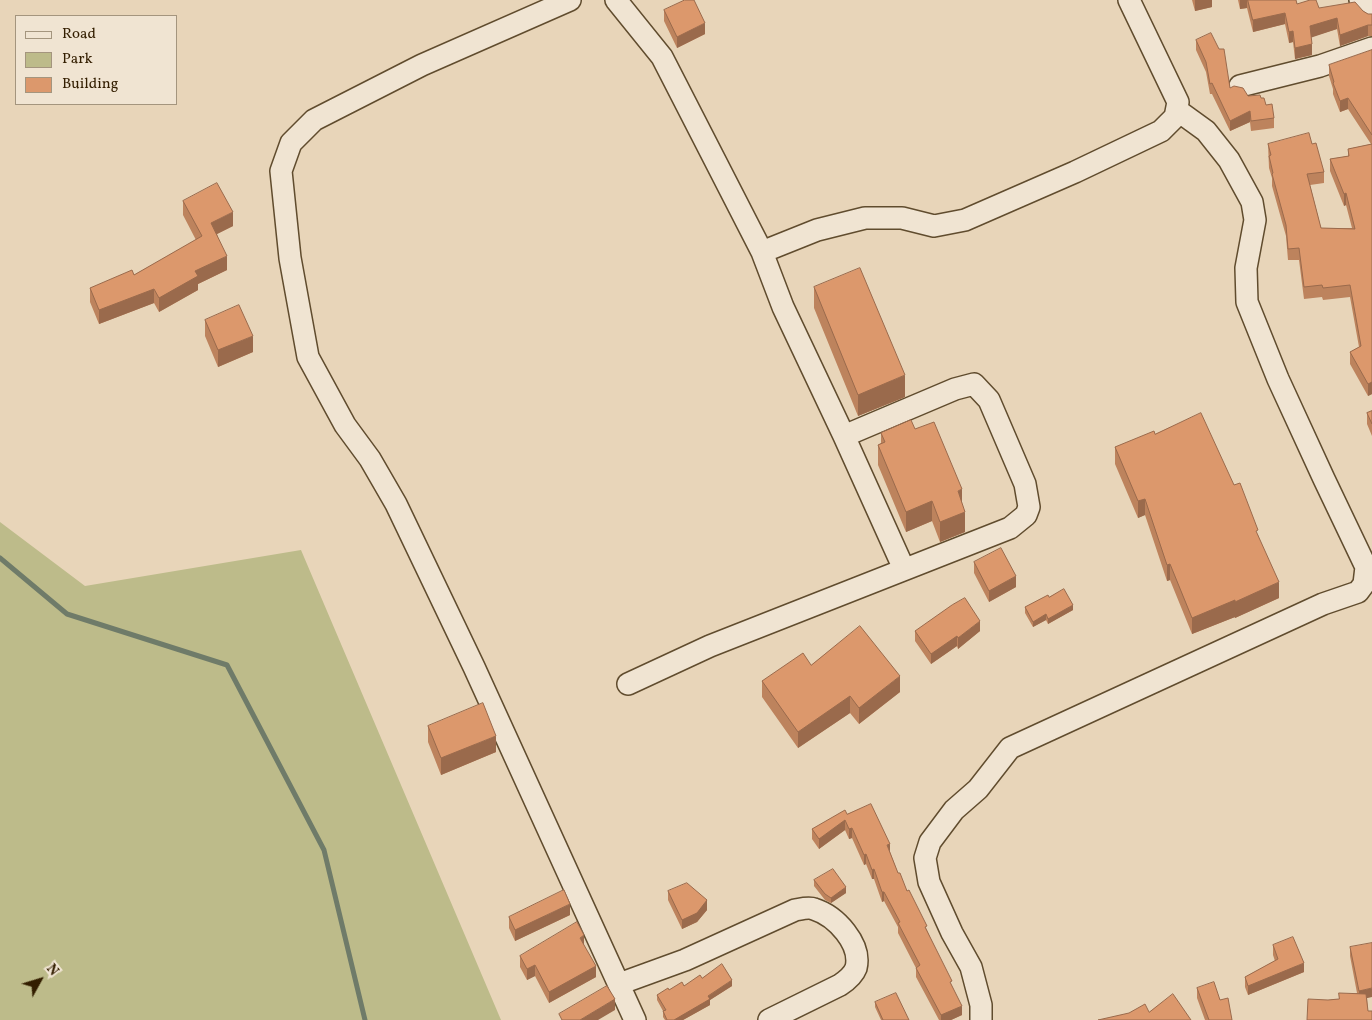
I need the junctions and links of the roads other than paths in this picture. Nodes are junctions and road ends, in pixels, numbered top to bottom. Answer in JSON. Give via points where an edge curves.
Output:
{"nodes":[{"id":1,"x":570,"y":0,"type":"edge"},
{"id":2,"x":616,"y":0,"type":"edge"},
{"id":3,"x":1128,"y":0,"type":"edge"},
{"id":4,"x":1372,"y":48,"type":"edge"},
{"id":5,"x":1240,"y":86,"type":"edge"},
{"id":6,"x":1177,"y":110,"type":"junction"},
{"id":7,"x":762,"y":252,"type":"junction"},
{"id":8,"x":844,"y":436,"type":"junction"},
{"id":9,"x":904,"y":569,"type":"junction"},
{"id":10,"x":1368,"y":589,"type":"edge"},
{"id":11,"x":628,"y":684,"type":"dead end"},
{"id":12,"x":619,"y":984,"type":"junction"},
{"id":13,"x":636,"y":1020,"type":"edge"},
{"id":14,"x":769,"y":1020,"type":"edge"},
{"id":15,"x":981,"y":1020,"type":"edge"}],
"edges":[{"from":1,"to":12,"type":"street","via":[[422,65],[314,120],[291,143],[281,171],[290,258],[308,357],[345,426],[370,459],[396,504]]},
{"from":2,"to":7,"type":"street","via":[[662,57]]},
{"from":3,"to":6,"type":"street","via":[[1178,102]]},
{"from":4,"to":5,"type":"street","via":[[1320,66]]},
{"from":6,"to":7,"type":"street","via":[[1175,117],[1161,131],[965,220],[934,226],[902,218],[865,218],[817,230]]},
{"from":6,"to":10,"type":"street","via":[[1206,131],[1228,160],[1252,202],[1255,220],[1246,268],[1247,302],[1278,379],[1366,567]]},
{"from":7,"to":8,"type":"street","via":[[783,307]]},
{"from":8,"to":9,"type":"street"},
{"from":8,"to":9,"type":"street","via":[[974,384],[989,400],[1025,484],[1029,507],[1026,516],[1010,528]]},
{"from":9,"to":11,"type":"street","via":[[710,646]]},
{"from":10,"to":15,"type":"street","via":[[1322,604],[1010,748],[978,789],[954,810],[930,842],[925,858],[929,882],[971,967],[981,1005]]},
{"from":12,"to":13,"type":"street"},
{"from":12,"to":14,"type":"street","via":[[685,960],[795,910],[812,908],[838,923],[848,934],[855,950],[856,968],[851,978],[840,985]]}]}
